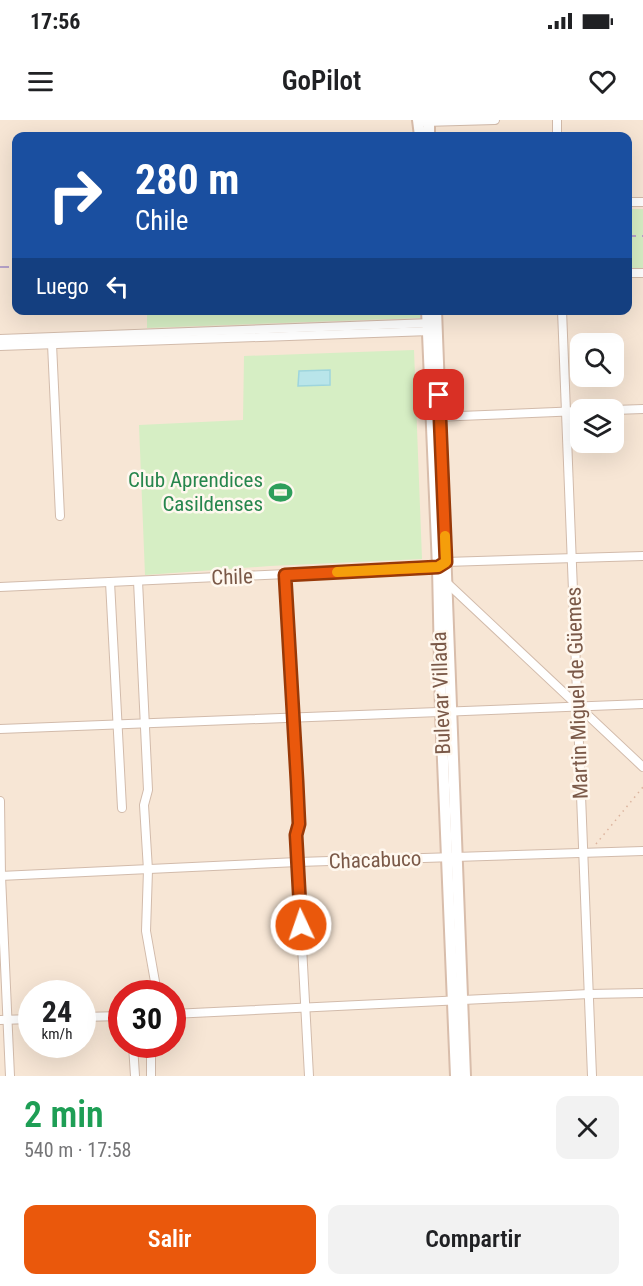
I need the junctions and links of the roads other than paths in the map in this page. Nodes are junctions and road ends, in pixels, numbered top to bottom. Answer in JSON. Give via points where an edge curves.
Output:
{"nodes":[{"id":1,"x":495,"y":120,"type":"edge"},
{"id":2,"x":424,"y":121,"type":"edge"},
{"id":3,"x":428,"y":315,"type":"edge"},
{"id":4,"x":435,"y":315,"type":"edge"},
{"id":5,"x":562,"y":315,"type":"edge"},
{"id":6,"x":432,"y":327,"type":"junction"},
{"id":7,"x":0,"y":339,"type":"edge"},
{"id":8,"x":52,"y":344,"type":"junction"},
{"id":9,"x":0,"y":346,"type":"edge"},
{"id":10,"x":643,"y":409,"type":"edge"},
{"id":11,"x":624,"y":410,"type":"edge"},
{"id":12,"x":567,"y":412,"type":"junction"},
{"id":13,"x":570,"y":412,"type":"edge"},
{"id":14,"x":436,"y":417,"type":"junction"},
{"id":15,"x":60,"y":516,"type":"dead end"},
{"id":16,"x":643,"y":556,"type":"edge"},
{"id":17,"x":572,"y":558,"type":"junction"},
{"id":18,"x":442,"y":572,"type":"junction"},
{"id":19,"x":285,"y":575,"type":"junction"},
{"id":20,"x":138,"y":581,"type":"junction"},
{"id":21,"x":111,"y":582,"type":"junction"},
{"id":22,"x":0,"y":587,"type":"edge"},
{"id":23,"x":643,"y":704,"type":"edge"},
{"id":24,"x":578,"y":706,"type":"junction"},
{"id":25,"x":446,"y":711,"type":"junction"},
{"id":26,"x":293,"y":718,"type":"junction"},
{"id":27,"x":144,"y":724,"type":"junction"},
{"id":28,"x":118,"y":725,"type":"junction"},
{"id":29,"x":0,"y":729,"type":"edge"},
{"id":30,"x":643,"y":767,"type":"edge"},
{"id":31,"x":0,"y":801,"type":"edge"},
{"id":32,"x":122,"y":808,"type":"dead end"},
{"id":33,"x":643,"y":851,"type":"edge"},
{"id":34,"x":587,"y":853,"type":"junction"},
{"id":35,"x":452,"y":857,"type":"junction"},
{"id":36,"x":298,"y":862,"type":"junction"},
{"id":37,"x":148,"y":870,"type":"junction"},
{"id":38,"x":1,"y":876,"type":"edge"},
{"id":39,"x":155,"y":980,"type":"edge"},
{"id":40,"x":643,"y":993,"type":"edge"},
{"id":41,"x":589,"y":994,"type":"junction"},
{"id":42,"x":458,"y":1000,"type":"junction"},
{"id":43,"x":306,"y":1009,"type":"junction"},
{"id":44,"x":186,"y":1013,"type":"edge"},
{"id":45,"x":4,"y":1020,"type":"edge"},
{"id":46,"x":134,"y":1058,"type":"edge"},
{"id":47,"x":151,"y":1058,"type":"edge"},
{"id":48,"x":10,"y":1076,"type":"edge"},
{"id":49,"x":135,"y":1076,"type":"edge"},
{"id":50,"x":151,"y":1076,"type":"edge"},
{"id":51,"x":309,"y":1076,"type":"edge"},
{"id":52,"x":456,"y":1076,"type":"edge"},
{"id":53,"x":465,"y":1076,"type":"edge"},
{"id":54,"x":592,"y":1076,"type":"edge"}],
"edges":[{"from":1,"to":2,"type":"street"},
{"from":3,"to":6,"type":"main road","name":"Bulevar Villada"},
{"from":4,"to":6,"type":"main road","name":"Bulevar Villada"},
{"from":5,"to":12,"type":"street","name":"Martin Miguel de Güemes"},
{"from":6,"to":7,"type":"street"},
{"from":6,"to":8,"type":"street"},
{"from":6,"to":14,"type":"main road","name":"Bulevar Villada"},
{"from":8,"to":9,"type":"street"},
{"from":8,"to":15,"type":"street"},
{"from":10,"to":11,"type":"street"},
{"from":12,"to":13,"type":"street"},
{"from":12,"to":14,"type":"street"},
{"from":12,"to":17,"type":"street","name":"Martin Miguel de Güemes"},
{"from":14,"to":18,"type":"main road","name":"Bulevar Villada"},
{"from":16,"to":17,"type":"street","name":"Chile"},
{"from":17,"to":18,"type":"street","name":"Chile"},
{"from":17,"to":24,"type":"street","name":"Martin Miguel de Güemes"},
{"from":18,"to":19,"type":"street","name":"Chile"},
{"from":18,"to":24,"type":"street"},
{"from":18,"to":25,"type":"main road","name":"Bulevar Villada"},
{"from":19,"to":20,"type":"street","name":"Chile"},
{"from":19,"to":26,"type":"street"},
{"from":20,"to":21,"type":"street","name":"Chile"},
{"from":20,"to":27,"type":"street"},
{"from":21,"to":22,"type":"street","name":"Chile"},
{"from":21,"to":28,"type":"street"},
{"from":23,"to":24,"type":"street"},
{"from":24,"to":25,"type":"street"},
{"from":24,"to":30,"type":"street"},
{"from":24,"to":34,"type":"street","name":"Martin Miguel de Güemes"},
{"from":25,"to":26,"type":"street"},
{"from":25,"to":35,"type":"main road","name":"Bulevar Villada"},
{"from":26,"to":27,"type":"street"},
{"from":26,"to":36,"type":"street"},
{"from":27,"to":28,"type":"street"},
{"from":27,"to":37,"type":"street"},
{"from":28,"to":29,"type":"street"},
{"from":28,"to":32,"type":"street"},
{"from":31,"to":38,"type":"street"},
{"from":33,"to":34,"type":"street","name":"Chacabuco"},
{"from":34,"to":35,"type":"street","name":"Chacabuco"},
{"from":34,"to":41,"type":"street","name":"Martin Miguel de Güemes"},
{"from":35,"to":36,"type":"street","name":"Chacabuco"},
{"from":35,"to":42,"type":"main road","name":"Bulevar Villada"},
{"from":36,"to":37,"type":"street","name":"Chacabuco"},
{"from":36,"to":43,"type":"street"},
{"from":37,"to":38,"type":"street","name":"Chacabuco"},
{"from":37,"to":39,"type":"street","via":[[146,931]]},
{"from":38,"to":45,"type":"street"},
{"from":40,"to":41,"type":"street"},
{"from":41,"to":42,"type":"street"},
{"from":41,"to":54,"type":"street","name":"Martin Miguel de Güemes"},
{"from":42,"to":43,"type":"street"},
{"from":42,"to":52,"type":"main road","name":"Bulevar Villada"},
{"from":42,"to":53,"type":"main road","name":"Bulevar Villada"},
{"from":43,"to":44,"type":"street"},
{"from":43,"to":51,"type":"street"},
{"from":45,"to":48,"type":"street"},
{"from":46,"to":49,"type":"street"},
{"from":47,"to":50,"type":"street"}]}
